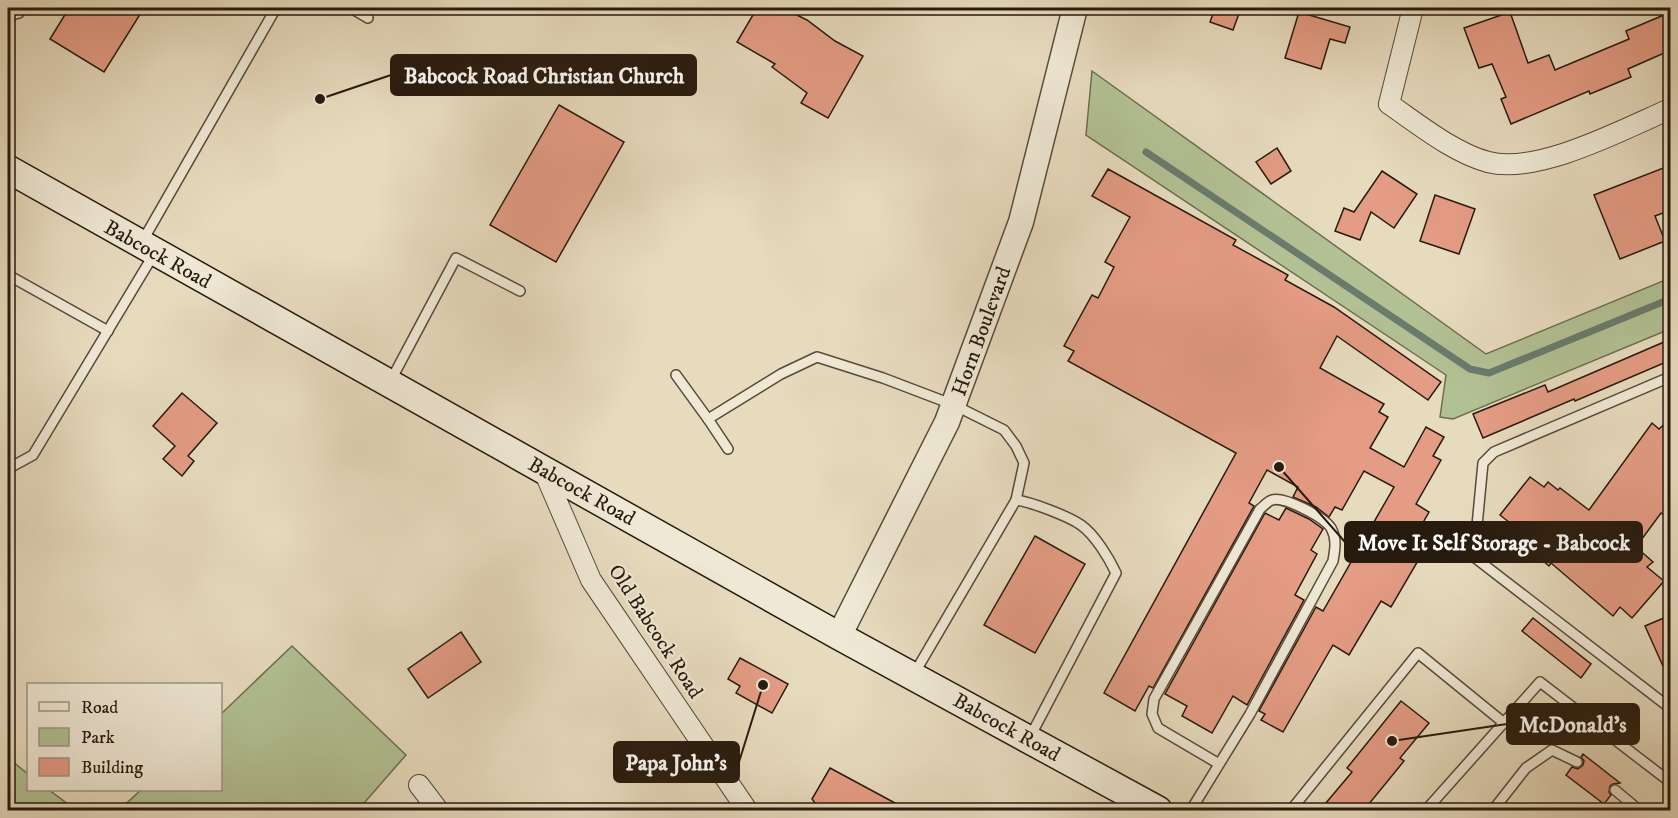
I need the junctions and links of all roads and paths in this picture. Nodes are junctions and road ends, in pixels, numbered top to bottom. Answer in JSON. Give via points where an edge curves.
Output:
{"nodes":[{"id":1,"x":22,"y":8,"type":"edge"},
{"id":2,"x":276,"y":8,"type":"edge"},
{"id":3,"x":351,"y":8,"type":"edge"},
{"id":4,"x":1075,"y":8,"type":"edge"},
{"id":5,"x":1413,"y":8,"type":"edge"},
{"id":6,"x":8,"y":16,"type":"edge"},
{"id":7,"x":368,"y":18,"type":"dead end"},
{"id":8,"x":1671,"y":109,"type":"edge"},
{"id":9,"x":8,"y":169,"type":"edge"},
{"id":10,"x":148,"y":248,"type":"junction"},
{"id":11,"x":8,"y":275,"type":"edge"},
{"id":12,"x":520,"y":291,"type":"dead end"},
{"id":13,"x":108,"y":331,"type":"junction"},
{"id":14,"x":676,"y":375,"type":"dead end"},
{"id":15,"x":1671,"y":377,"type":"edge"},
{"id":16,"x":389,"y":384,"type":"junction"},
{"id":17,"x":954,"y":405,"type":"junction"},
{"id":18,"x":708,"y":419,"type":"junction"},
{"id":19,"x":728,"y":449,"type":"dead end"},
{"id":20,"x":8,"y":466,"type":"edge"},
{"id":21,"x":543,"y":469,"type":"junction"},
{"id":22,"x":1016,"y":500,"type":"junction"},
{"id":23,"x":839,"y":636,"type":"junction"},
{"id":24,"x":913,"y":676,"type":"junction"},
{"id":25,"x":1671,"y":708,"type":"edge"},
{"id":26,"x":1504,"y":723,"type":"junction"},
{"id":27,"x":1029,"y":739,"type":"junction"},
{"id":28,"x":1577,"y":762,"type":"dead end"},
{"id":29,"x":1219,"y":764,"type":"junction"},
{"id":30,"x":1671,"y":782,"type":"edge"},
{"id":31,"x":419,"y":785,"type":"dead end"},
{"id":32,"x":1615,"y":790,"type":"dead end"},
{"id":33,"x":1123,"y":802,"type":"edge"},
{"id":34,"x":438,"y":810,"type":"edge"},
{"id":35,"x":747,"y":810,"type":"edge"},
{"id":36,"x":1158,"y":810,"type":"edge"},
{"id":37,"x":1191,"y":810,"type":"edge"},
{"id":38,"x":1291,"y":810,"type":"edge"},
{"id":39,"x":1426,"y":810,"type":"edge"},
{"id":40,"x":1494,"y":810,"type":"edge"},
{"id":41,"x":1639,"y":810,"type":"edge"}],
"edges":[{"from":1,"to":6,"type":"lane"},
{"from":2,"to":10,"type":"lane"},
{"from":3,"to":7,"type":"lane"},
{"from":4,"to":17,"type":"street","name":"Horn Boulevard","via":[[1021,222]]},
{"from":5,"to":8,"type":"street","via":[[1389,105],[1466,153],[1488,162],[1513,165],[1567,153]]},
{"from":9,"to":10,"type":"main road","name":"Babcock Road"},
{"from":10,"to":13,"type":"lane"},
{"from":10,"to":16,"type":"main road","name":"Babcock Road"},
{"from":11,"to":13,"type":"lane"},
{"from":12,"to":16,"type":"lane","via":[[456,258]]},
{"from":13,"to":20,"type":"lane","via":[[33,455]]},
{"from":14,"to":18,"type":"lane"},
{"from":15,"to":25,"type":"lane","via":[[1494,452],[1483,463],[1474,557]]},
{"from":16,"to":21,"type":"main road","name":"Babcock Road"},
{"from":17,"to":18,"type":"lane","via":[[817,357],[781,374]]},
{"from":17,"to":22,"type":"lane","via":[[1004,430],[1016,446],[1024,463]]},
{"from":17,"to":23,"type":"street","name":"Horn Boulevard"},
{"from":18,"to":19,"type":"lane"},
{"from":21,"to":23,"type":"main road","name":"Babcock Road"},
{"from":21,"to":35,"type":"street","name":"Old Babcock Road","via":[[591,580]]},
{"from":22,"to":24,"type":"lane"},
{"from":22,"to":27,"type":"lane","via":[[1029,501],[1081,525],[1109,557],[1116,573]]},
{"from":23,"to":24,"type":"main road","name":"Babcock Road"},
{"from":24,"to":27,"type":"main road","name":"Babcock Road"},
{"from":26,"to":30,"type":"lane","via":[[1540,682]]},
{"from":26,"to":38,"type":"lane","via":[[1418,653]]},
{"from":26,"to":39,"type":"lane"},
{"from":27,"to":33,"type":"main road","name":"Babcock Road"},
{"from":28,"to":40,"type":"lane","via":[[1552,750],[1526,768]]},
{"from":29,"to":29,"type":"lane","via":[[1333,561],[1336,544],[1330,527],[1319,517],[1282,499],[1270,500],[1260,509],[1154,699],[1152,714],[1158,728]]},
{"from":29,"to":37,"type":"lane"},
{"from":31,"to":34,"type":"street"},
{"from":32,"to":41,"type":"lane"},
{"from":33,"to":36,"type":"main road","name":"Babcock Road"}]}
